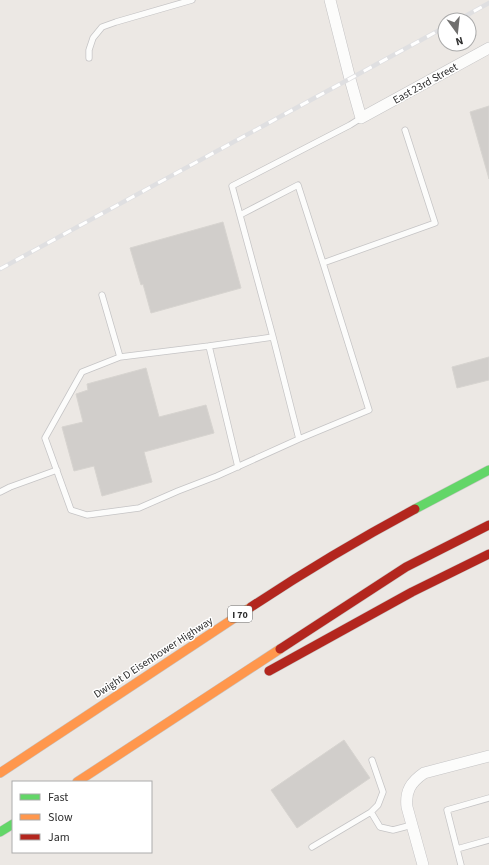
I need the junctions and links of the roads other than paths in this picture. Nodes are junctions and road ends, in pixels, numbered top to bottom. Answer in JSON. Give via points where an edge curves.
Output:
{"nodes":[{"id":1,"x":192,"y":0,"type":"edge"},
{"id":2,"x":330,"y":0,"type":"edge"},
{"id":3,"x":489,"y":48,"type":"edge"},
{"id":4,"x":89,"y":58,"type":"dead end"},
{"id":5,"x":361,"y":118,"type":"junction"},
{"id":6,"x":405,"y":130,"type":"dead end"},
{"id":7,"x":240,"y":215,"type":"junction"},
{"id":8,"x":323,"y":264,"type":"junction"},
{"id":9,"x":102,"y":295,"type":"dead end"},
{"id":10,"x":273,"y":337,"type":"junction"},
{"id":11,"x":210,"y":346,"type":"junction"},
{"id":12,"x":120,"y":357,"type":"junction"},
{"id":13,"x":300,"y":439,"type":"junction"},
{"id":14,"x":238,"y":467,"type":"junction"},
{"id":15,"x":57,"y":470,"type":"junction"},
{"id":16,"x":489,"y":470,"type":"edge"},
{"id":17,"x":449,"y":481,"type":"dead end"},
{"id":18,"x":0,"y":492,"type":"edge"},
{"id":19,"x":489,"y":525,"type":"edge"},
{"id":20,"x":367,"y":535,"type":"junction"},
{"id":21,"x":489,"y":554,"type":"edge"},
{"id":22,"x":258,"y":677,"type":"dead end"},
{"id":23,"x":230,"y":692,"type":"dead end"},
{"id":24,"x":132,"y":746,"type":"junction"},
{"id":25,"x":489,"y":756,"type":"edge"},
{"id":26,"x":372,"y":760,"type":"dead end"},
{"id":27,"x":0,"y":773,"type":"edge"},
{"id":28,"x":79,"y":781,"type":"edge"},
{"id":29,"x":489,"y":798,"type":"edge"},
{"id":30,"x":371,"y":812,"type":"junction"},
{"id":31,"x":12,"y":825,"type":"edge"},
{"id":32,"x":412,"y":825,"type":"junction"},
{"id":33,"x":0,"y":832,"type":"edge"},
{"id":34,"x":489,"y":840,"type":"edge"},
{"id":35,"x":312,"y":847,"type":"dead end"},
{"id":36,"x":457,"y":849,"type":"junction"},
{"id":37,"x":423,"y":865,"type":"edge"},
{"id":38,"x":461,"y":865,"type":"edge"}],
"edges":[{"from":1,"to":4,"type":"lane","via":[[102,28],[93,38]]},
{"from":2,"to":5,"type":"street"},
{"from":3,"to":5,"type":"street","name":"East 23rd Street"},
{"from":5,"to":7,"type":"lane","via":[[232,186]]},
{"from":6,"to":8,"type":"lane","via":[[435,223]]},
{"from":7,"to":8,"type":"lane","via":[[298,186]]},
{"from":7,"to":10,"type":"lane"},
{"from":8,"to":13,"type":"lane","via":[[369,410]]},
{"from":9,"to":12,"type":"lane"},
{"from":10,"to":11,"type":"lane"},
{"from":10,"to":13,"type":"lane"},
{"from":11,"to":12,"type":"lane"},
{"from":11,"to":14,"type":"lane"},
{"from":12,"to":15,"type":"lane","via":[[82,372],[45,438]]},
{"from":13,"to":14,"type":"lane"},
{"from":14,"to":15,"type":"lane","via":[[139,508],[87,515],[71,510]]},
{"from":15,"to":18,"type":"lane"},
{"from":16,"to":20,"type":"highway","name":"Dwight D Eisenhower Highway","number":"I 70"},
{"from":17,"to":20,"type":"highway"},
{"from":19,"to":24,"type":"highway","via":[[406,567]]},
{"from":20,"to":27,"type":"highway","name":"Dwight D Eisenhower Highway","number":"I 70","via":[[282,587]]},
{"from":21,"to":22,"type":"highway","via":[[412,592]]},
{"from":23,"to":24,"type":"highway"},
{"from":24,"to":28,"type":"highway"},
{"from":25,"to":32,"type":"street","via":[[424,773],[415,780],[409,788],[407,797]]},
{"from":26,"to":30,"type":"lane","via":[[383,792],[378,805]]},
{"from":29,"to":36,"type":"lane","via":[[447,810]]},
{"from":30,"to":32,"type":"lane","via":[[380,827],[393,830]]},
{"from":30,"to":35,"type":"lane"},
{"from":31,"to":33,"type":"highway"},
{"from":32,"to":37,"type":"street"},
{"from":34,"to":36,"type":"lane"},
{"from":36,"to":38,"type":"lane"}]}
